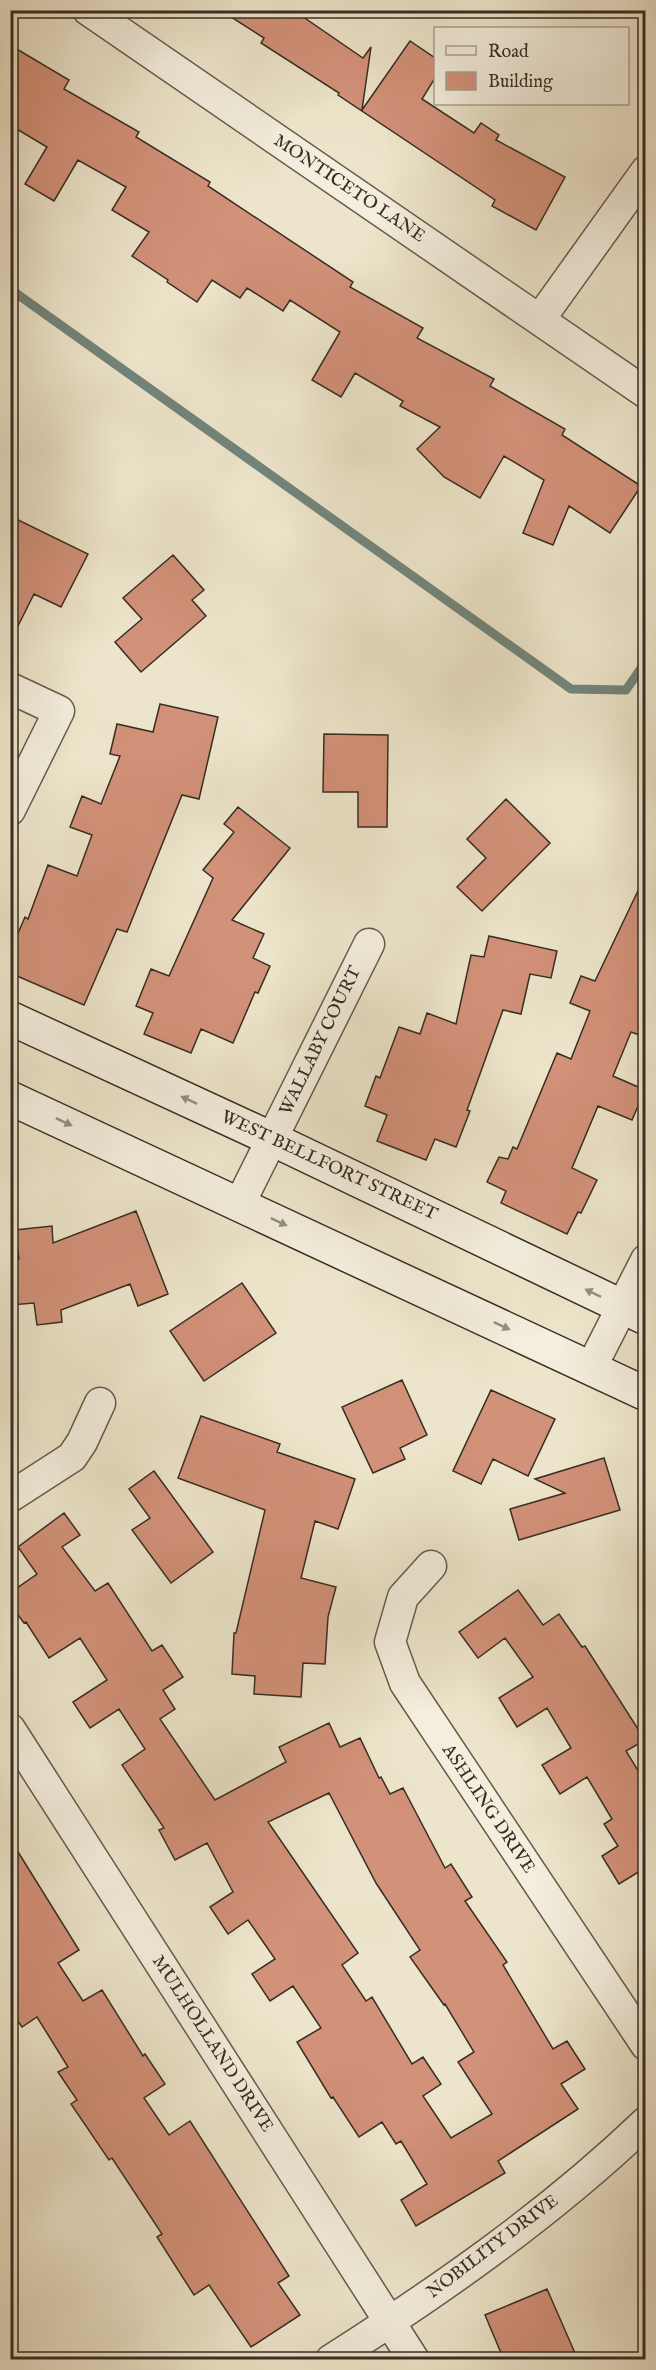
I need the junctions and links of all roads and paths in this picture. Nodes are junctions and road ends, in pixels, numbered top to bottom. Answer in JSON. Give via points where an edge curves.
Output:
{"nodes":[{"id":1,"x":88,"y":10,"type":"edge"},
{"id":2,"x":645,"y":171,"type":"edge"},
{"id":3,"x":540,"y":319,"type":"junction"},
{"id":4,"x":645,"y":393,"type":"edge"},
{"id":5,"x":10,"y":688,"type":"edge"},
{"id":6,"x":10,"y":810,"type":"edge"},
{"id":7,"x":369,"y":944,"type":"dead end"},
{"id":8,"x":10,"y":1018,"type":"edge"},
{"id":9,"x":10,"y":1098,"type":"edge"},
{"id":10,"x":272,"y":1139,"type":"junction"},
{"id":11,"x":240,"y":1203,"type":"junction"},
{"id":12,"x":645,"y":1260,"type":"edge"},
{"id":13,"x":634,"y":1312,"type":"edge"},
{"id":14,"x":591,"y":1368,"type":"junction"},
{"id":15,"x":645,"y":1394,"type":"edge"},
{"id":16,"x":100,"y":1403,"type":"dead end"},
{"id":17,"x":10,"y":1497,"type":"edge"},
{"id":18,"x":432,"y":1566,"type":"dead end"},
{"id":19,"x":10,"y":1729,"type":"edge"},
{"id":20,"x":645,"y":2044,"type":"edge"},
{"id":21,"x":645,"y":2122,"type":"edge"},
{"id":22,"x":390,"y":2322,"type":"junction"},
{"id":23,"x":331,"y":2360,"type":"edge"},
{"id":24,"x":414,"y":2360,"type":"edge"}],
"edges":[{"from":1,"to":3,"type":"street","name":"MONTICETO LANE"},
{"from":2,"to":3,"type":"street"},
{"from":3,"to":4,"type":"street","name":"MONTICETO LANE"},
{"from":5,"to":6,"type":"street","via":[[59,711]]},
{"from":7,"to":10,"type":"street","name":"WALLABY COURT"},
{"from":10,"to":8,"type":"main road","name":"WEST BELLFORT STREET","one_way":true},
{"from":9,"to":11,"type":"main road","one_way":true},
{"from":10,"to":11,"type":"street","name":"WALLABY COURT"},
{"from":13,"to":10,"type":"main road","name":"WEST BELLFORT STREET","one_way":true},
{"from":11,"to":14,"type":"main road","one_way":true},
{"from":12,"to":13,"type":"street"},
{"from":13,"to":14,"type":"street"},
{"from":14,"to":15,"type":"main road"},
{"from":16,"to":17,"type":"street","via":[[72,1457]]},
{"from":18,"to":20,"type":"street","name":"ASHLING DRIVE","via":[[403,1597],[390,1642],[405,1683]]},
{"from":19,"to":22,"type":"street","name":"MULHOLLAND DRIVE"},
{"from":21,"to":22,"type":"street","name":"NOBILITY DRIVE","via":[[597,2168],[500,2244]]},
{"from":22,"to":23,"type":"street","name":"NOBILITY DRIVE"},
{"from":22,"to":24,"type":"street","name":"MULHOLLAND DRIVE"}]}
